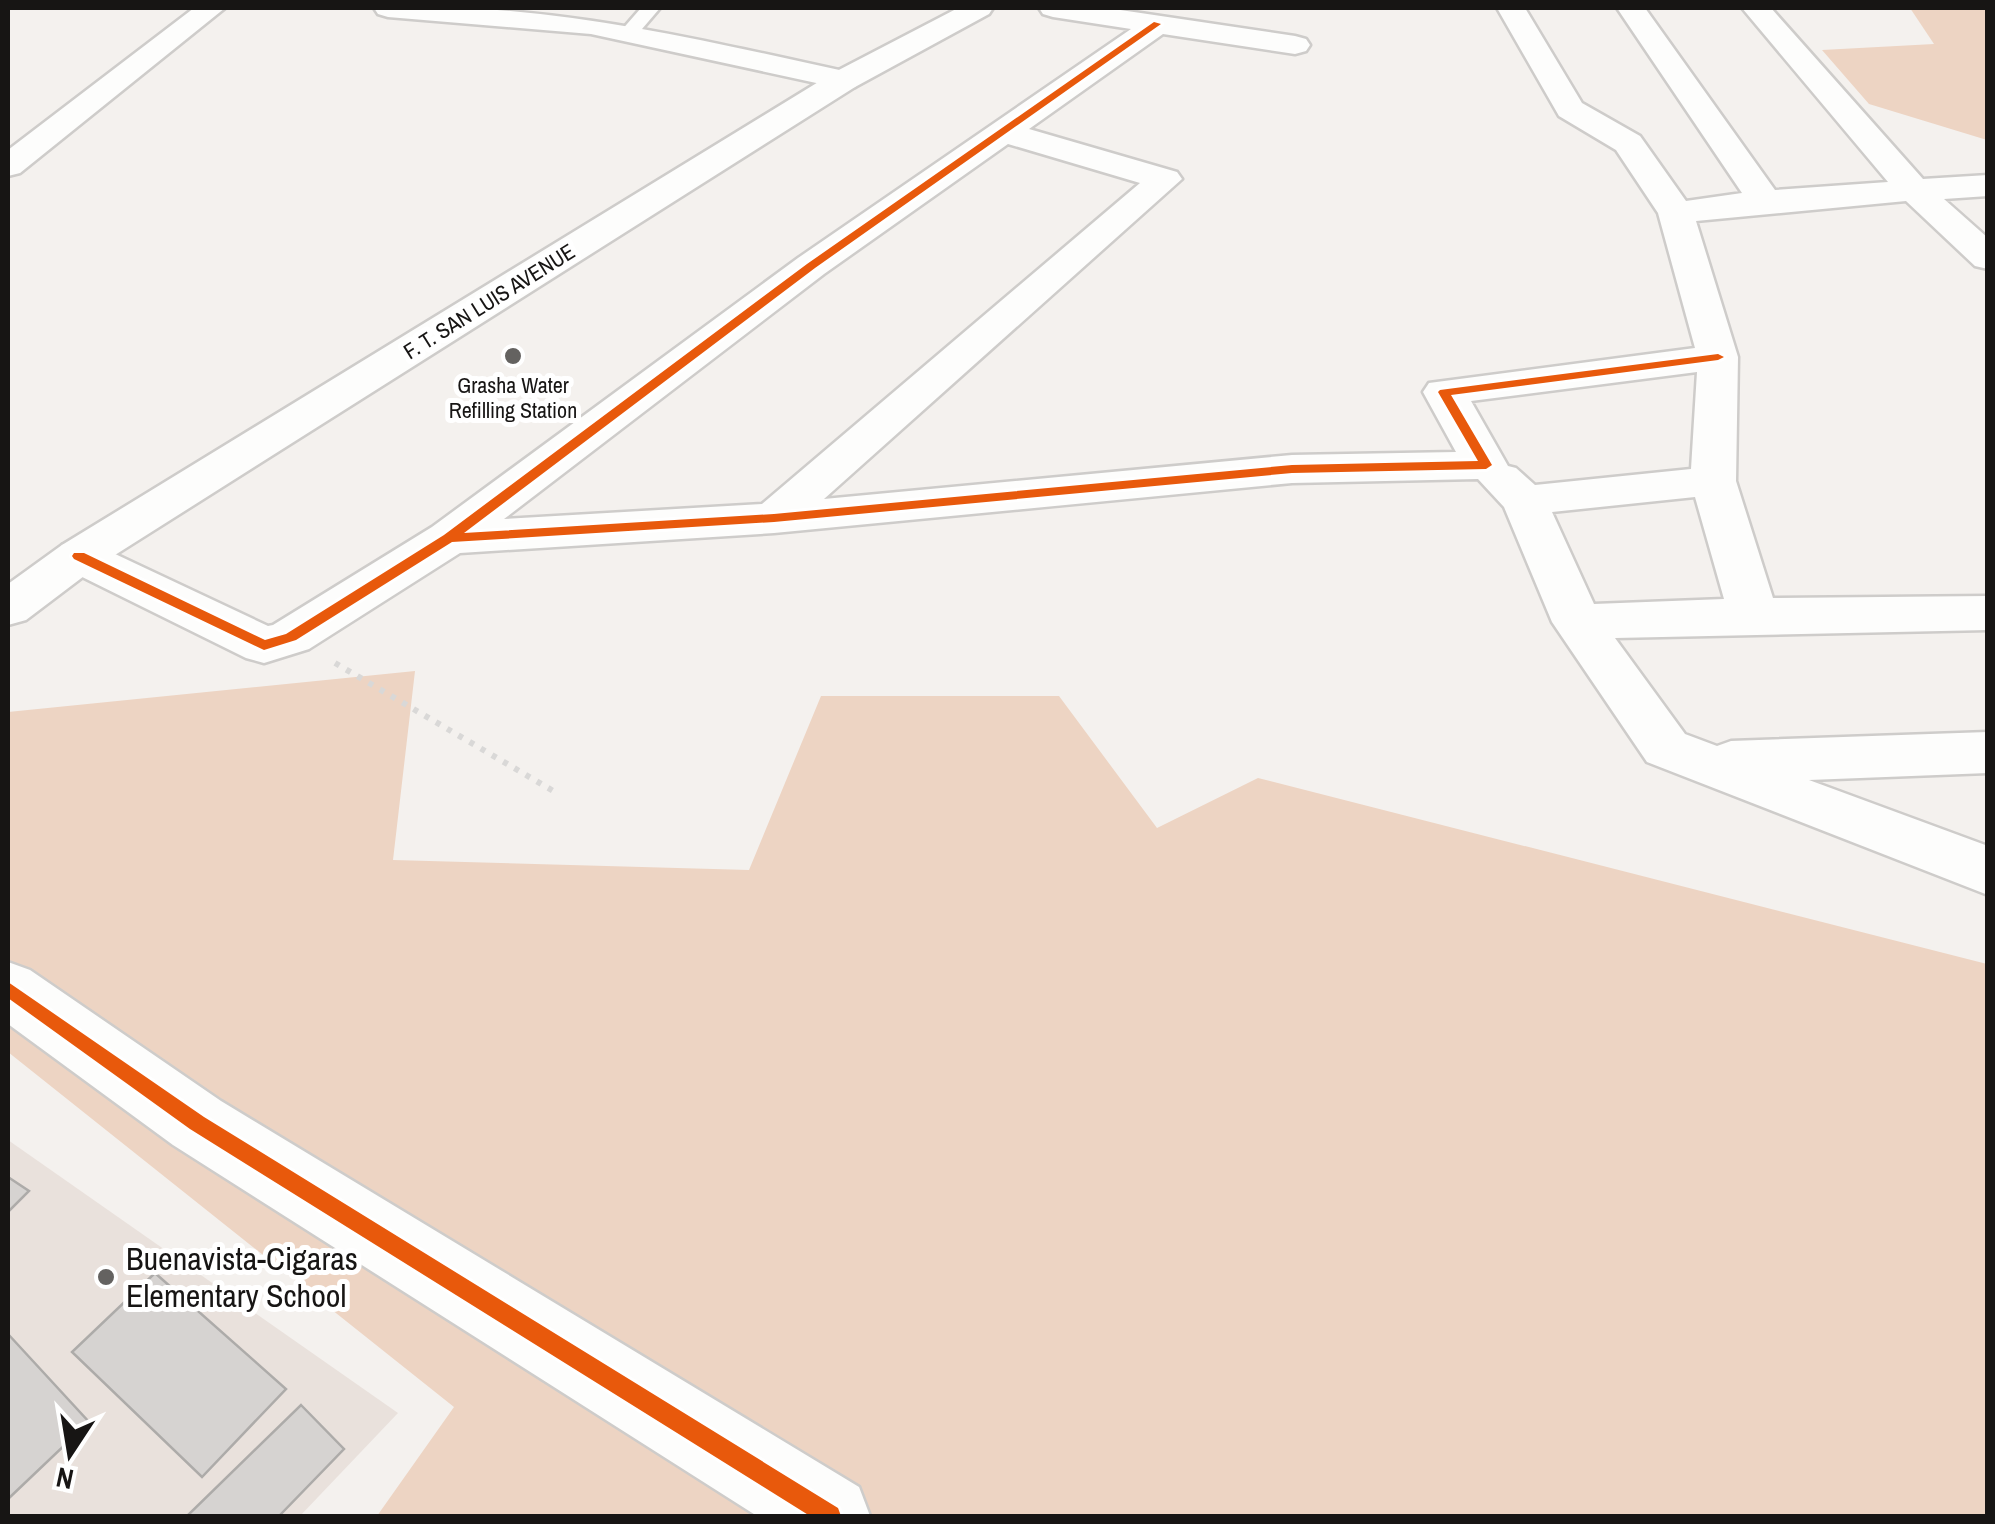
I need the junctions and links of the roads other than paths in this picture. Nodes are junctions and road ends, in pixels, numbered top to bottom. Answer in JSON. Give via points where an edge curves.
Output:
{"nodes":[{"id":1,"x":211,"y":8,"type":"edge"},
{"id":2,"x":388,"y":8,"type":"edge"},
{"id":3,"x":651,"y":8,"type":"edge"},
{"id":4,"x":979,"y":8,"type":"edge"},
{"id":5,"x":1054,"y":8,"type":"edge"},
{"id":6,"x":1511,"y":8,"type":"edge"},
{"id":7,"x":1631,"y":8,"type":"edge"},
{"id":8,"x":1756,"y":8,"type":"edge"},
{"id":9,"x":1157,"y":24,"type":"junction"},
{"id":10,"x":629,"y":32,"type":"junction"},
{"id":11,"x":1295,"y":45,"type":"dead end"},
{"id":12,"x":844,"y":80,"type":"junction"},
{"id":13,"x":1000,"y":131,"type":"junction"},
{"id":14,"x":8,"y":166,"type":"edge"},
{"id":15,"x":1988,"y":185,"type":"edge"},
{"id":16,"x":1915,"y":191,"type":"junction"},
{"id":17,"x":1765,"y":201,"type":"junction"},
{"id":18,"x":1676,"y":213,"type":"junction"},
{"id":19,"x":1988,"y":258,"type":"edge"},
{"id":20,"x":1718,"y":357,"type":"junction"},
{"id":21,"x":1713,"y":481,"type":"junction"},
{"id":22,"x":1505,"y":483,"type":"junction"},
{"id":23,"x":774,"y":518,"type":"junction"},
{"id":24,"x":450,"y":538,"type":"junction"},
{"id":25,"x":80,"y":556,"type":"junction"},
{"id":26,"x":8,"y":608,"type":"edge"},
{"id":27,"x":1988,"y":613,"type":"edge"},
{"id":28,"x":1754,"y":615,"type":"junction"},
{"id":29,"x":1577,"y":622,"type":"junction"},
{"id":30,"x":1988,"y":752,"type":"edge"},
{"id":31,"x":1706,"y":763,"type":"junction"},
{"id":32,"x":1988,"y":871,"type":"edge"},
{"id":33,"x":8,"y":989,"type":"edge"},
{"id":34,"x":830,"y":1516,"type":"edge"}],
"edges":[{"from":1,"to":14,"type":"street"},
{"from":2,"to":10,"type":"street"},
{"from":3,"to":10,"type":"lane"},
{"from":4,"to":12,"type":"street","name":"F. T. SAN LUIS AVENUE"},
{"from":5,"to":9,"type":"street"},
{"from":6,"to":18,"type":"street","via":[[1570,108],[1628,142]]},
{"from":7,"to":17,"type":"street"},
{"from":8,"to":16,"type":"street"},
{"from":9,"to":11,"type":"street"},
{"from":9,"to":13,"type":"street"},
{"from":10,"to":12,"type":"street"},
{"from":12,"to":25,"type":"street","name":"F. T. SAN LUIS AVENUE"},
{"from":13,"to":23,"type":"street","via":[[1166,179]]},
{"from":13,"to":24,"type":"street"},
{"from":15,"to":16,"type":"street"},
{"from":16,"to":17,"type":"street"},
{"from":16,"to":19,"type":"street"},
{"from":17,"to":18,"type":"street"},
{"from":18,"to":20,"type":"street"},
{"from":20,"to":21,"type":"street"},
{"from":20,"to":22,"type":"street","via":[[1444,392]]},
{"from":21,"to":22,"type":"street"},
{"from":21,"to":28,"type":"street"},
{"from":22,"to":23,"type":"street","via":[[1292,469]]},
{"from":22,"to":29,"type":"street"},
{"from":23,"to":24,"type":"street"},
{"from":24,"to":25,"type":"street","via":[[291,638],[264,645]]},
{"from":25,"to":26,"type":"street","name":"F. T. SAN LUIS AVENUE"},
{"from":27,"to":28,"type":"street"},
{"from":28,"to":29,"type":"street"},
{"from":29,"to":31,"type":"street","via":[[1666,748]]},
{"from":30,"to":31,"type":"street"},
{"from":31,"to":32,"type":"street"},
{"from":33,"to":34,"type":"street","via":[[197,1123]]}]}
